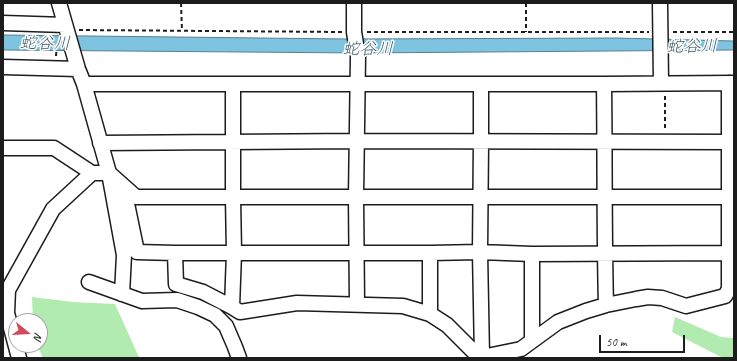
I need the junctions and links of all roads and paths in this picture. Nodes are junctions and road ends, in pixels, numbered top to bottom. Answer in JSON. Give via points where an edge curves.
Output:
{"nodes":[{"id":1,"x":59,"y":3,"type":"edge"},
{"id":2,"x":181,"y":3,"type":"edge"},
{"id":3,"x":354,"y":3,"type":"edge"},
{"id":4,"x":526,"y":3,"type":"edge"},
{"id":5,"x":660,"y":3,"type":"edge"},
{"id":6,"x":3,"y":23,"type":"edge"},
{"id":7,"x":66,"y":27,"type":"junction"},
{"id":8,"x":182,"y":31,"type":"junction"},
{"id":9,"x":354,"y":32,"type":"junction"},
{"id":10,"x":526,"y":32,"type":"junction"},
{"id":11,"x":734,"y":32,"type":"edge"},
{"id":12,"x":660,"y":33,"type":"junction"},
{"id":13,"x":76,"y":62,"type":"junction"},
{"id":14,"x":3,"y":68,"type":"edge"},
{"id":15,"x":663,"y":83,"type":"junction"},
{"id":16,"x":731,"y":83,"type":"edge"},
{"id":17,"x":84,"y":84,"type":"junction"},
{"id":18,"x":233,"y":84,"type":"junction"},
{"id":19,"x":357,"y":84,"type":"junction"},
{"id":20,"x":481,"y":84,"type":"junction"},
{"id":21,"x":604,"y":84,"type":"junction"},
{"id":22,"x":357,"y":141,"type":"junction"},
{"id":23,"x":604,"y":141,"type":"junction"},
{"id":24,"x":665,"y":141,"type":"junction"},
{"id":25,"x":233,"y":142,"type":"junction"},
{"id":26,"x":481,"y":142,"type":"junction"},
{"id":27,"x":731,"y":142,"type":"edge"},
{"id":28,"x":100,"y":143,"type":"junction"},
{"id":29,"x":3,"y":148,"type":"edge"},
{"id":30,"x":92,"y":173,"type":"junction"},
{"id":31,"x":109,"y":173,"type":"junction"},
{"id":32,"x":233,"y":197,"type":"junction"},
{"id":33,"x":356,"y":197,"type":"junction"},
{"id":34,"x":480,"y":197,"type":"junction"},
{"id":35,"x":605,"y":197,"type":"junction"},
{"id":36,"x":732,"y":197,"type":"edge"},
{"id":37,"x":480,"y":252,"type":"junction"},
{"id":38,"x":175,"y":253,"type":"junction"},
{"id":39,"x":234,"y":253,"type":"junction"},
{"id":40,"x":357,"y":253,"type":"junction"},
{"id":41,"x":430,"y":253,"type":"junction"},
{"id":42,"x":605,"y":253,"type":"junction"},
{"id":43,"x":732,"y":253,"type":"edge"},
{"id":44,"x":532,"y":254,"type":"junction"},
{"id":45,"x":89,"y":282,"type":"dead end"},
{"id":46,"x":122,"y":294,"type":"junction"},
{"id":47,"x":357,"y":304,"type":"junction"},
{"id":48,"x":606,"y":305,"type":"junction"},
{"id":49,"x":232,"y":307,"type":"junction"},
{"id":50,"x":430,"y":314,"type":"junction"},
{"id":51,"x":532,"y":340,"type":"junction"},
{"id":52,"x":20,"y":358,"type":"edge"},
{"id":53,"x":239,"y":358,"type":"edge"},
{"id":54,"x":482,"y":358,"type":"edge"}],
"edges":[{"from":1,"to":7,"type":"street"},
{"from":2,"to":8,"type":"path"},
{"from":3,"to":9,"type":"street"},
{"from":4,"to":10,"type":"path"},
{"from":5,"to":12,"type":"street"},
{"from":6,"to":7,"type":"street"},
{"from":7,"to":8,"type":"path"},
{"from":7,"to":13,"type":"street"},
{"from":8,"to":9,"type":"path"},
{"from":9,"to":10,"type":"path"},
{"from":9,"to":19,"type":"street","via":[[358,56]]},
{"from":10,"to":12,"type":"path"},
{"from":11,"to":12,"type":"path"},
{"from":12,"to":15,"type":"street"},
{"from":13,"to":14,"type":"street"},
{"from":13,"to":17,"type":"street"},
{"from":15,"to":16,"type":"street"},
{"from":15,"to":21,"type":"street"},
{"from":15,"to":24,"type":"path"},
{"from":16,"to":27,"type":"street"},
{"from":17,"to":18,"type":"street"},
{"from":17,"to":28,"type":"street"},
{"from":18,"to":19,"type":"street"},
{"from":18,"to":25,"type":"street"},
{"from":19,"to":20,"type":"street"},
{"from":19,"to":22,"type":"street"},
{"from":20,"to":21,"type":"street"},
{"from":20,"to":26,"type":"street"},
{"from":21,"to":23,"type":"street"},
{"from":22,"to":25,"type":"street"},
{"from":22,"to":26,"type":"street"},
{"from":22,"to":33,"type":"street"},
{"from":23,"to":24,"type":"street"},
{"from":23,"to":26,"type":"street"},
{"from":23,"to":35,"type":"street"},
{"from":24,"to":27,"type":"street"},
{"from":25,"to":28,"type":"street"},
{"from":25,"to":32,"type":"street"},
{"from":26,"to":34,"type":"street"},
{"from":27,"to":36,"type":"street"},
{"from":28,"to":31,"type":"street"},
{"from":29,"to":30,"type":"street","via":[[54,148]]},
{"from":30,"to":31,"type":"street"},
{"from":30,"to":52,"type":"street","via":[[53,209],[8,290],[7,313]]},
{"from":31,"to":32,"type":"street","via":[[136,197]]},
{"from":31,"to":38,"type":"street","via":[[125,194],[137,252]]},
{"from":31,"to":46,"type":"street","via":[[124,255]]},
{"from":32,"to":33,"type":"street"},
{"from":32,"to":39,"type":"street"},
{"from":33,"to":34,"type":"street"},
{"from":33,"to":40,"type":"street"},
{"from":34,"to":35,"type":"street"},
{"from":34,"to":37,"type":"street"},
{"from":35,"to":36,"type":"street"},
{"from":35,"to":42,"type":"street"},
{"from":36,"to":43,"type":"street"},
{"from":37,"to":41,"type":"street"},
{"from":37,"to":44,"type":"street"},
{"from":37,"to":54,"type":"street"},
{"from":38,"to":39,"type":"street"},
{"from":38,"to":49,"type":"street","via":[[176,284],[203,292]]},
{"from":39,"to":40,"type":"street"},
{"from":39,"to":49,"type":"street"},
{"from":40,"to":41,"type":"street"},
{"from":40,"to":47,"type":"street"},
{"from":41,"to":50,"type":"street"},
{"from":42,"to":43,"type":"street"},
{"from":42,"to":44,"type":"street"},
{"from":42,"to":48,"type":"street"},
{"from":43,"to":48,"type":"street","via":[[729,289],[725,296],[686,306],[662,298],[636,299]]},
{"from":44,"to":51,"type":"street"},
{"from":45,"to":46,"type":"street"},
{"from":46,"to":53,"type":"street","via":[[142,301],[177,300],[215,315],[226,326]]},
{"from":47,"to":49,"type":"street","via":[[297,303],[240,312]]},
{"from":47,"to":50,"type":"street","via":[[403,306]]},
{"from":48,"to":51,"type":"street","via":[[558,322]]},
{"from":50,"to":54,"type":"street","via":[[447,325]]},
{"from":51,"to":54,"type":"street","via":[[521,350]]}]}
